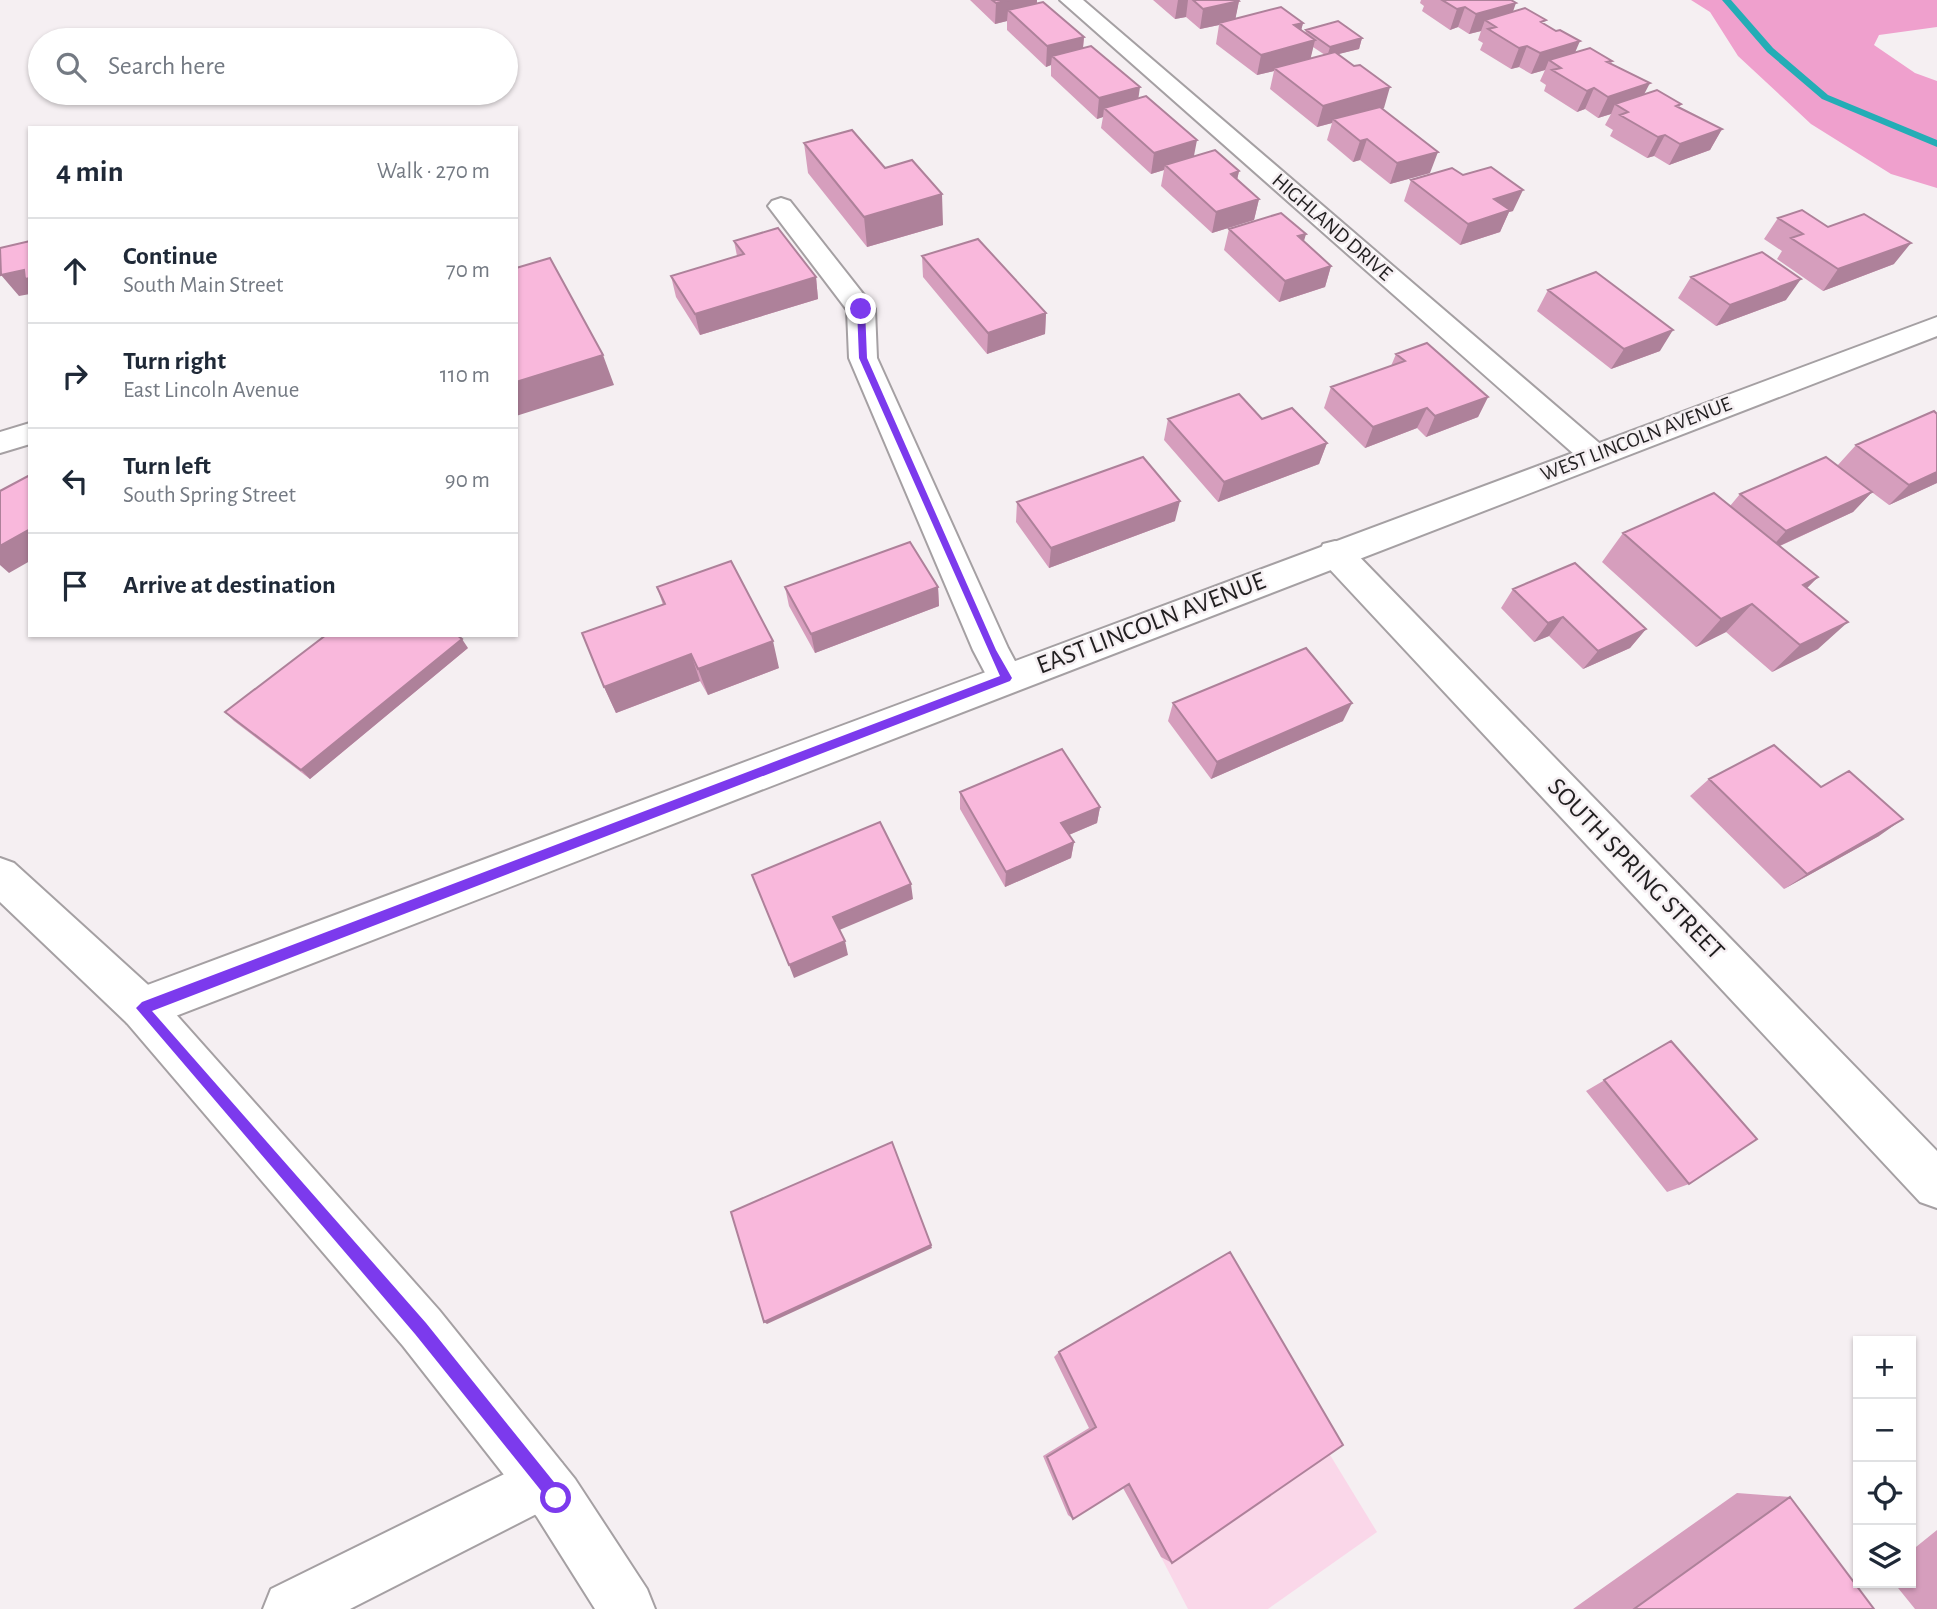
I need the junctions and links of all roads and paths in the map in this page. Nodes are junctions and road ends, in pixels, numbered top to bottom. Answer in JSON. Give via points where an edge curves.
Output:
{"nodes":[{"id":1,"x":1070,"y":0,"type":"edge"},
{"id":2,"x":781,"y":206,"type":"dead end"},
{"id":3,"x":1937,"y":326,"type":"edge"},
{"id":4,"x":28,"y":434,"type":"edge"},
{"id":5,"x":0,"y":443,"type":"edge"},
{"id":6,"x":1594,"y":455,"type":"junction"},
{"id":7,"x":1335,"y":554,"type":"junction"},
{"id":8,"x":1006,"y":678,"type":"junction"},
{"id":9,"x":0,"y":876,"type":"edge"},
{"id":10,"x":142,"y":1008,"type":"junction"},
{"id":11,"x":1937,"y":1185,"type":"edge"},
{"id":12,"x":543,"y":1482,"type":"junction"},
{"id":13,"x":291,"y":1609,"type":"edge"},
{"id":14,"x":628,"y":1609,"type":"edge"}],
"edges":[{"from":1,"to":6,"type":"street","name":"HIGHLAND DRIVE"},
{"from":2,"to":8,"type":"street","via":[[861,309],[863,358]]},
{"from":3,"to":6,"type":"street","name":"WEST LINCOLN AVENUE"},
{"from":4,"to":5,"type":"street"},
{"from":6,"to":7,"type":"street","name":"WEST LINCOLN AVENUE"},
{"from":7,"to":8,"type":"street","name":"EAST LINCOLN AVENUE"},
{"from":7,"to":11,"type":"street","name":"SOUTH SPRING STREET"},
{"from":8,"to":10,"type":"street","name":"EAST LINCOLN AVENUE"},
{"from":9,"to":10,"type":"street"},
{"from":10,"to":12,"type":"street","via":[[421,1328]]},
{"from":12,"to":13,"type":"street"},
{"from":12,"to":14,"type":"street"}]}
